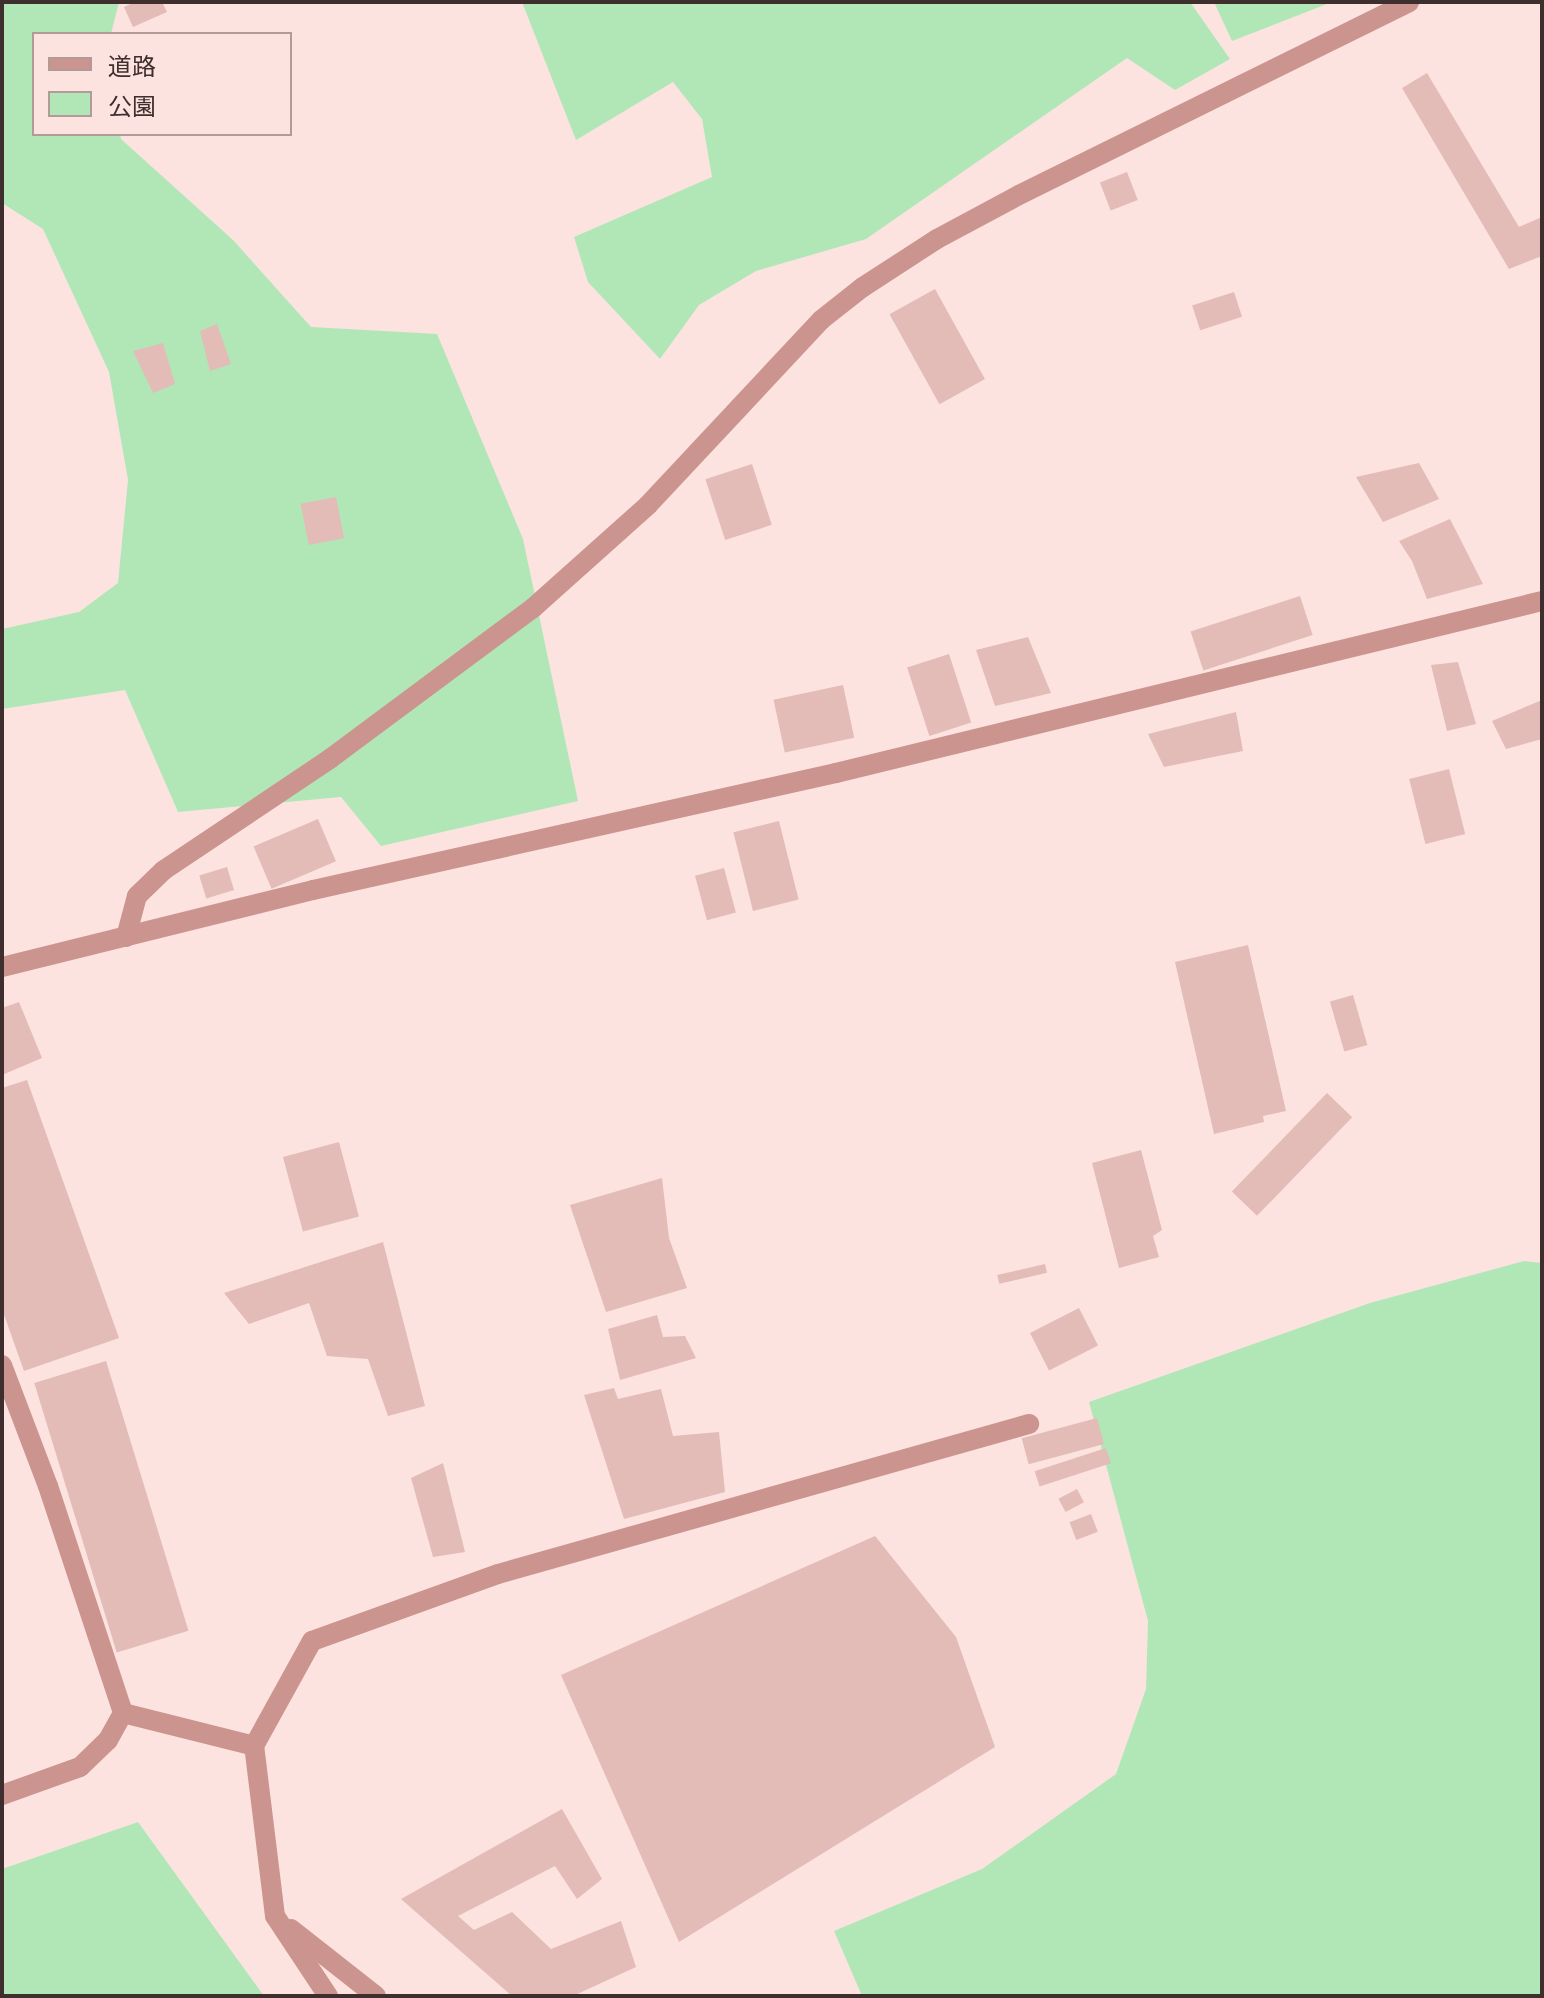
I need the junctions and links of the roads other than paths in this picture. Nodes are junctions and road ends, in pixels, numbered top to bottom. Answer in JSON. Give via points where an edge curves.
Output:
{"nodes":[{"id":1,"x":1409,"y":2,"type":"edge"},
{"id":2,"x":1542,"y":601,"type":"edge"},
{"id":3,"x":126,"y":937,"type":"junction"},
{"id":4,"x":2,"y":967,"type":"edge"},
{"id":5,"x":2,"y":1365,"type":"edge"},
{"id":6,"x":1029,"y":1424,"type":"dead end"},
{"id":7,"x":123,"y":1713,"type":"junction"},
{"id":8,"x":254,"y":1746,"type":"junction"},
{"id":9,"x":2,"y":1795,"type":"edge"},
{"id":10,"x":275,"y":1916,"type":"junction"},
{"id":11,"x":328,"y":1996,"type":"edge"},
{"id":12,"x":376,"y":1996,"type":"edge"}],
"edges":[{"from":1,"to":3,"type":"street","via":[[1005,203],[863,287],[821,320],[648,505],[533,608],[331,758],[164,870],[137,896]]},
{"from":2,"to":3,"type":"street","via":[[836,773]]},
{"from":3,"to":4,"type":"street"},
{"from":5,"to":7,"type":"street"},
{"from":6,"to":8,"type":"street","via":[[498,1574],[312,1641]]},
{"from":7,"to":8,"type":"street"},
{"from":7,"to":9,"type":"street","via":[[108,1740],[80,1767]]},
{"from":8,"to":10,"type":"street"},
{"from":10,"to":11,"type":"street"},
{"from":10,"to":12,"type":"street"}]}
